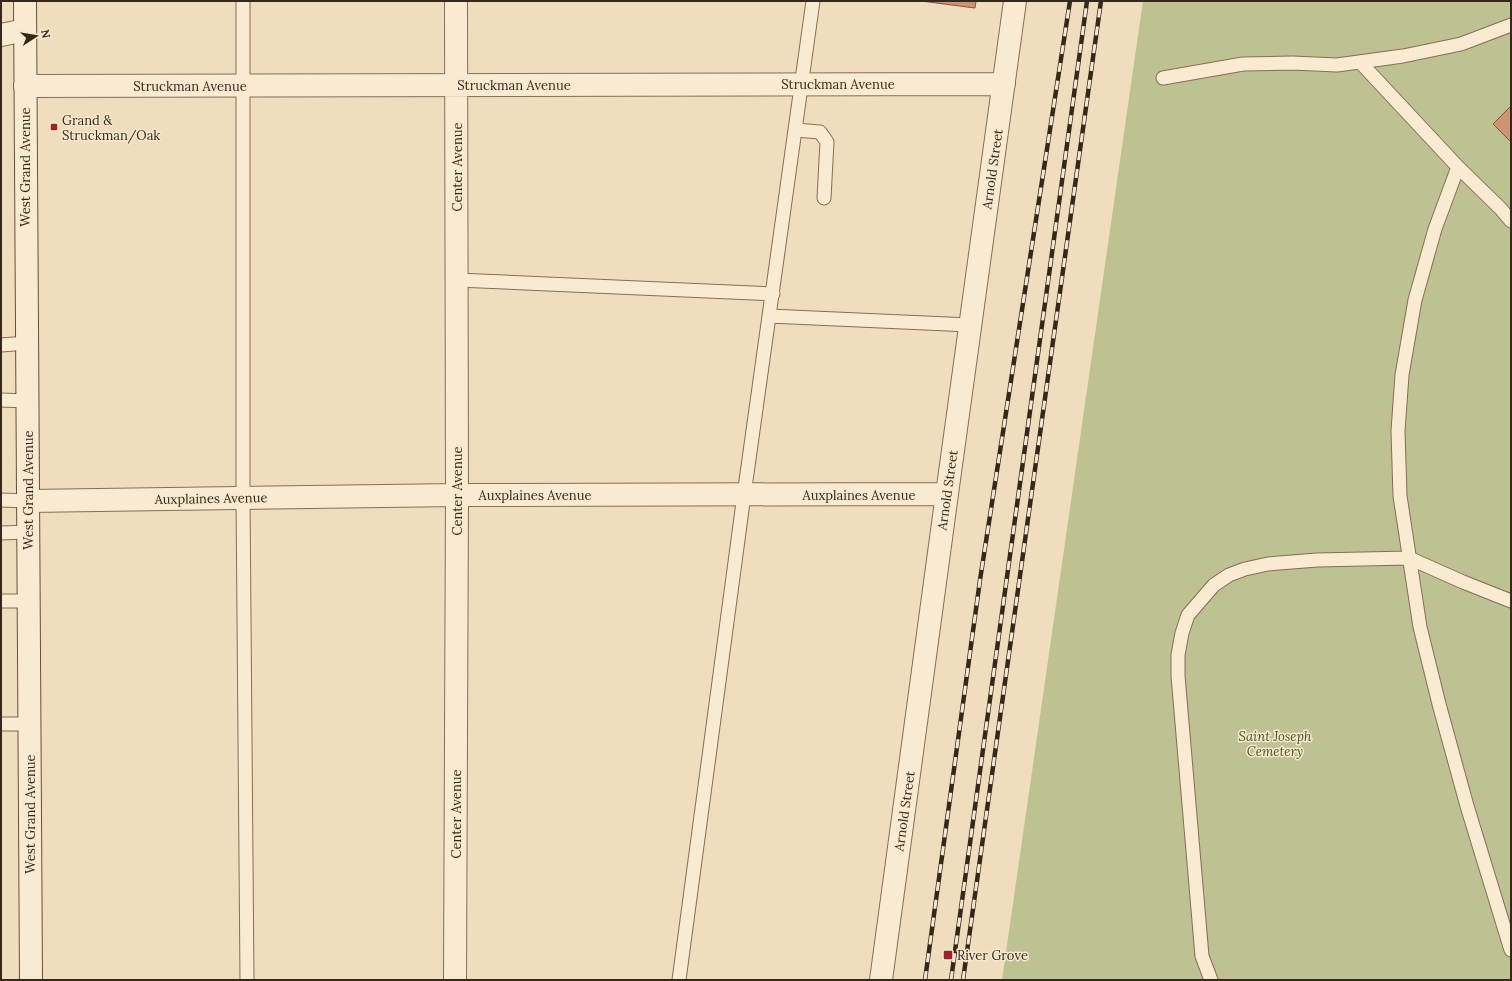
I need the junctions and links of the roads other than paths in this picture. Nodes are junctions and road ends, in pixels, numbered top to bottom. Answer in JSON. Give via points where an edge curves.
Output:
{"nodes":[{"id":1,"x":25,"y":1,"type":"edge"},
{"id":2,"x":243,"y":1,"type":"edge"},
{"id":3,"x":456,"y":1,"type":"edge"},
{"id":4,"x":813,"y":1,"type":"edge"},
{"id":5,"x":1015,"y":1,"type":"edge"},
{"id":6,"x":1511,"y":25,"type":"edge"},
{"id":7,"x":25,"y":30,"type":"junction"},
{"id":8,"x":1,"y":35,"type":"edge"},
{"id":9,"x":1360,"y":62,"type":"junction"},
{"id":10,"x":1163,"y":78,"type":"dead end"},
{"id":11,"x":802,"y":84,"type":"junction"},
{"id":12,"x":1004,"y":84,"type":"junction"},
{"id":13,"x":457,"y":85,"type":"junction"},
{"id":14,"x":25,"y":86,"type":"junction"},
{"id":15,"x":244,"y":86,"type":"junction"},
{"id":16,"x":796,"y":130,"type":"junction"},
{"id":17,"x":1458,"y":167,"type":"junction"},
{"id":18,"x":824,"y":198,"type":"dead end"},
{"id":19,"x":1511,"y":222,"type":"edge"},
{"id":20,"x":457,"y":280,"type":"junction"},
{"id":21,"x":773,"y":294,"type":"junction"},
{"id":22,"x":770,"y":316,"type":"junction"},
{"id":23,"x":970,"y":325,"type":"junction"},
{"id":24,"x":27,"y":343,"type":"junction"},
{"id":25,"x":1,"y":345,"type":"edge"},
{"id":26,"x":1,"y":400,"type":"edge"},
{"id":27,"x":27,"y":401,"type":"junction"},
{"id":28,"x":946,"y":494,"type":"junction"},
{"id":29,"x":458,"y":495,"type":"junction"},
{"id":30,"x":744,"y":495,"type":"junction"},
{"id":31,"x":243,"y":498,"type":"junction"},
{"id":32,"x":1,"y":500,"type":"edge"},
{"id":33,"x":28,"y":501,"type":"junction"},
{"id":34,"x":28,"y":532,"type":"junction"},
{"id":35,"x":1,"y":533,"type":"edge"},
{"id":36,"x":1409,"y":558,"type":"junction"},
{"id":37,"x":1,"y":601,"type":"edge"},
{"id":38,"x":29,"y":601,"type":"junction"},
{"id":39,"x":1511,"y":601,"type":"edge"},
{"id":40,"x":1,"y":724,"type":"edge"},
{"id":41,"x":30,"y":724,"type":"junction"},
{"id":42,"x":1511,"y":950,"type":"edge"},
{"id":43,"x":31,"y":980,"type":"edge"},
{"id":44,"x":247,"y":980,"type":"edge"},
{"id":45,"x":455,"y":980,"type":"edge"},
{"id":46,"x":679,"y":980,"type":"edge"},
{"id":47,"x":882,"y":980,"type":"edge"},
{"id":48,"x":1211,"y":980,"type":"edge"}],
"edges":[{"from":1,"to":7,"type":"street","name":"West Grand Avenue"},
{"from":2,"to":15,"type":"lane"},
{"from":3,"to":13,"type":"street","name":"Center Avenue"},
{"from":4,"to":11,"type":"lane"},
{"from":5,"to":12,"type":"street","name":"Arnold Street"},
{"from":6,"to":9,"type":"lane","via":[[1461,44]]},
{"from":7,"to":8,"type":"street"},
{"from":7,"to":14,"type":"street","name":"West Grand Avenue"},
{"from":9,"to":10,"type":"lane","via":[[1337,65],[1243,64]]},
{"from":9,"to":17,"type":"lane"},
{"from":11,"to":12,"type":"street","name":"Struckman Avenue"},
{"from":11,"to":13,"type":"street","name":"Struckman Avenue"},
{"from":11,"to":16,"type":"lane"},
{"from":12,"to":23,"type":"street","name":"Arnold Street"},
{"from":13,"to":15,"type":"street","name":"Struckman Avenue"},
{"from":13,"to":20,"type":"street","name":"Center Avenue"},
{"from":14,"to":15,"type":"street","name":"Struckman Avenue"},
{"from":14,"to":24,"type":"street","name":"West Grand Avenue"},
{"from":15,"to":31,"type":"lane"},
{"from":16,"to":18,"type":"lane","via":[[820,132],[826,142]]},
{"from":16,"to":21,"type":"lane"},
{"from":17,"to":19,"type":"lane"},
{"from":17,"to":36,"type":"lane","via":[[1435,229],[1415,300],[1402,375],[1398,431],[1400,496]]},
{"from":20,"to":21,"type":"lane"},
{"from":20,"to":29,"type":"street","name":"Center Avenue"},
{"from":21,"to":22,"type":"lane"},
{"from":22,"to":23,"type":"lane"},
{"from":22,"to":30,"type":"lane"},
{"from":23,"to":28,"type":"street","name":"Arnold Street"},
{"from":24,"to":25,"type":"lane"},
{"from":24,"to":27,"type":"street","name":"West Grand Avenue"},
{"from":26,"to":27,"type":"lane"},
{"from":27,"to":33,"type":"street","name":"West Grand Avenue"},
{"from":28,"to":30,"type":"street","name":"Auxplaines Avenue"},
{"from":28,"to":47,"type":"street","name":"Arnold Street"},
{"from":29,"to":30,"type":"street","name":"Auxplaines Avenue"},
{"from":29,"to":31,"type":"street","name":"Auxplaines Avenue"},
{"from":29,"to":45,"type":"street","name":"Center Avenue"},
{"from":30,"to":46,"type":"lane"},
{"from":31,"to":33,"type":"street","name":"Auxplaines Avenue"},
{"from":31,"to":44,"type":"lane"},
{"from":32,"to":33,"type":"lane"},
{"from":33,"to":34,"type":"street","name":"West Grand Avenue"},
{"from":34,"to":35,"type":"lane"},
{"from":34,"to":38,"type":"street","name":"West Grand Avenue"},
{"from":36,"to":39,"type":"lane"},
{"from":36,"to":42,"type":"lane","via":[[1420,627],[1439,704]]},
{"from":36,"to":48,"type":"lane","via":[[1317,560],[1245,568],[1214,584],[1188,615],[1178,655],[1178,676],[1202,956]]},
{"from":37,"to":38,"type":"lane"},
{"from":38,"to":41,"type":"street","name":"West Grand Avenue"},
{"from":40,"to":41,"type":"lane"},
{"from":41,"to":43,"type":"street","name":"West Grand Avenue"}]}
